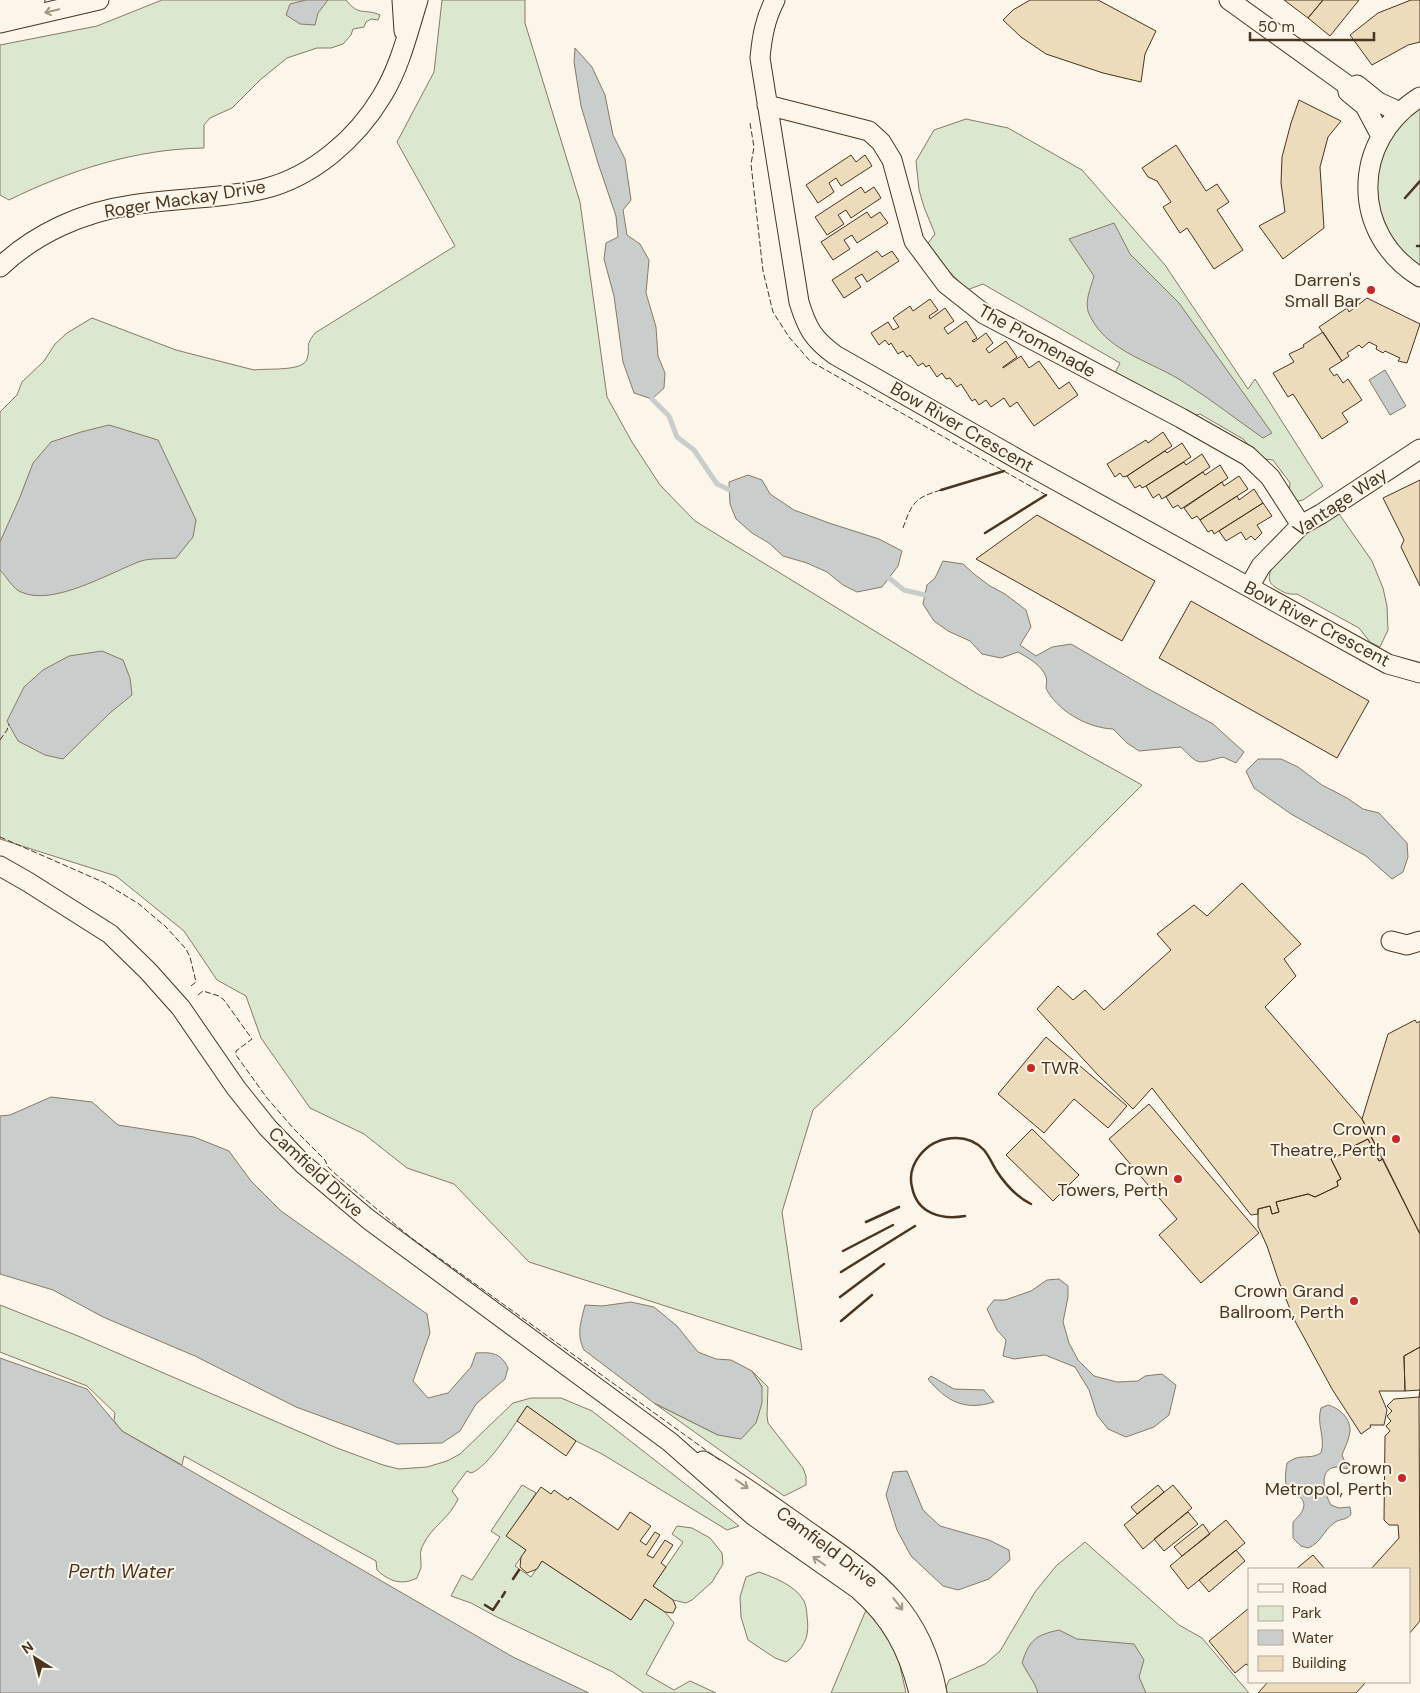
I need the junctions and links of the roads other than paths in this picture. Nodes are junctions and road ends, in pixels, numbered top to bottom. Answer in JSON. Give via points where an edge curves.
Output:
{"nodes":[{"id":1,"x":35,"y":0,"type":"edge"},
{"id":2,"x":99,"y":0,"type":"edge"},
{"id":3,"x":402,"y":0,"type":"edge"},
{"id":4,"x":418,"y":0,"type":"edge"},
{"id":5,"x":775,"y":0,"type":"edge"},
{"id":6,"x":1229,"y":0,"type":"edge"},
{"id":7,"x":0,"y":9,"type":"edge"},
{"id":8,"x":0,"y":23,"type":"edge"},
{"id":9,"x":404,"y":42,"type":"junction"},
{"id":10,"x":1347,"y":85,"type":"junction"},
{"id":11,"x":1420,"y":97,"type":"edge"},
{"id":12,"x":767,"y":105,"type":"junction"},
{"id":13,"x":1400,"y":112,"type":"junction"},
{"id":14,"x":1381,"y":136,"type":"junction"},
{"id":15,"x":0,"y":267,"type":"edge"},
{"id":16,"x":1420,"y":277,"type":"edge"},
{"id":17,"x":1420,"y":449,"type":"edge"},
{"id":18,"x":1301,"y":525,"type":"junction"},
{"id":19,"x":1249,"y":587,"type":"junction"},
{"id":20,"x":1420,"y":673,"type":"edge"},
{"id":21,"x":0,"y":866,"type":"edge"},
{"id":22,"x":1391,"y":941,"type":"dead end"},
{"id":23,"x":1420,"y":941,"type":"edge"},
{"id":24,"x":670,"y":1442,"type":"junction"},
{"id":25,"x":918,"y":1693,"type":"edge"},
{"id":26,"x":936,"y":1693,"type":"edge"}],
"edges":[{"from":1,"to":7,"type":"street"},
{"from":2,"to":8,"type":"street","one_way":true},
{"from":3,"to":9,"type":"street","name":"Roger Mackay Drive"},
{"from":4,"to":9,"type":"street","name":"Roger Mackay Drive"},
{"from":5,"to":12,"type":"street","name":"Bow River Crescent","via":[[762,35],[760,58]]},
{"from":6,"to":10,"type":"street"},
{"from":9,"to":15,"type":"street","name":"Roger Mackay Drive","via":[[384,94],[366,120],[332,154],[297,176],[265,189],[232,195],[133,204],[96,212],[43,235]]},
{"from":10,"to":13,"type":"street","via":[[1353,82],[1378,102]]},
{"from":10,"to":14,"type":"street","via":[[1348,92],[1365,106]]},
{"from":11,"to":13,"type":"street"},
{"from":12,"to":18,"type":"street","name":"The Promenade","via":[[869,131],[881,142],[892,160],[914,242],[946,284],[984,314],[1248,456],[1270,477]]},
{"from":12,"to":19,"type":"street","name":"Bow River Crescent","via":[[799,302],[804,319],[820,344],[1028,465]]},
{"from":13,"to":14,"type":"street"},
{"from":14,"to":16,"type":"street","via":[[1369,173],[1371,214],[1376,229],[1399,262]]},
{"from":17,"to":18,"type":"street","name":"Vantage Way"},
{"from":18,"to":19,"type":"street","name":"Vantage Way","via":[[1261,566]]},
{"from":19,"to":20,"type":"street","name":"Bow River Crescent","via":[[1388,664]]},
{"from":21,"to":24,"type":"street","name":"Camfield Drive","via":[[110,934],[148,970],[181,1008],[268,1128],[327,1185],[368,1219]]},
{"from":22,"to":23,"type":"street","via":[[1407,945]]},
{"from":25,"to":24,"type":"street","name":"Camfield Drive","one_way":true,"via":[[907,1652],[872,1601],[754,1516]]},
{"from":24,"to":26,"type":"street","name":"Camfield Drive","one_way":true,"via":[[733,1478],[876,1581],[905,1614],[917,1634],[927,1655]]}]}
